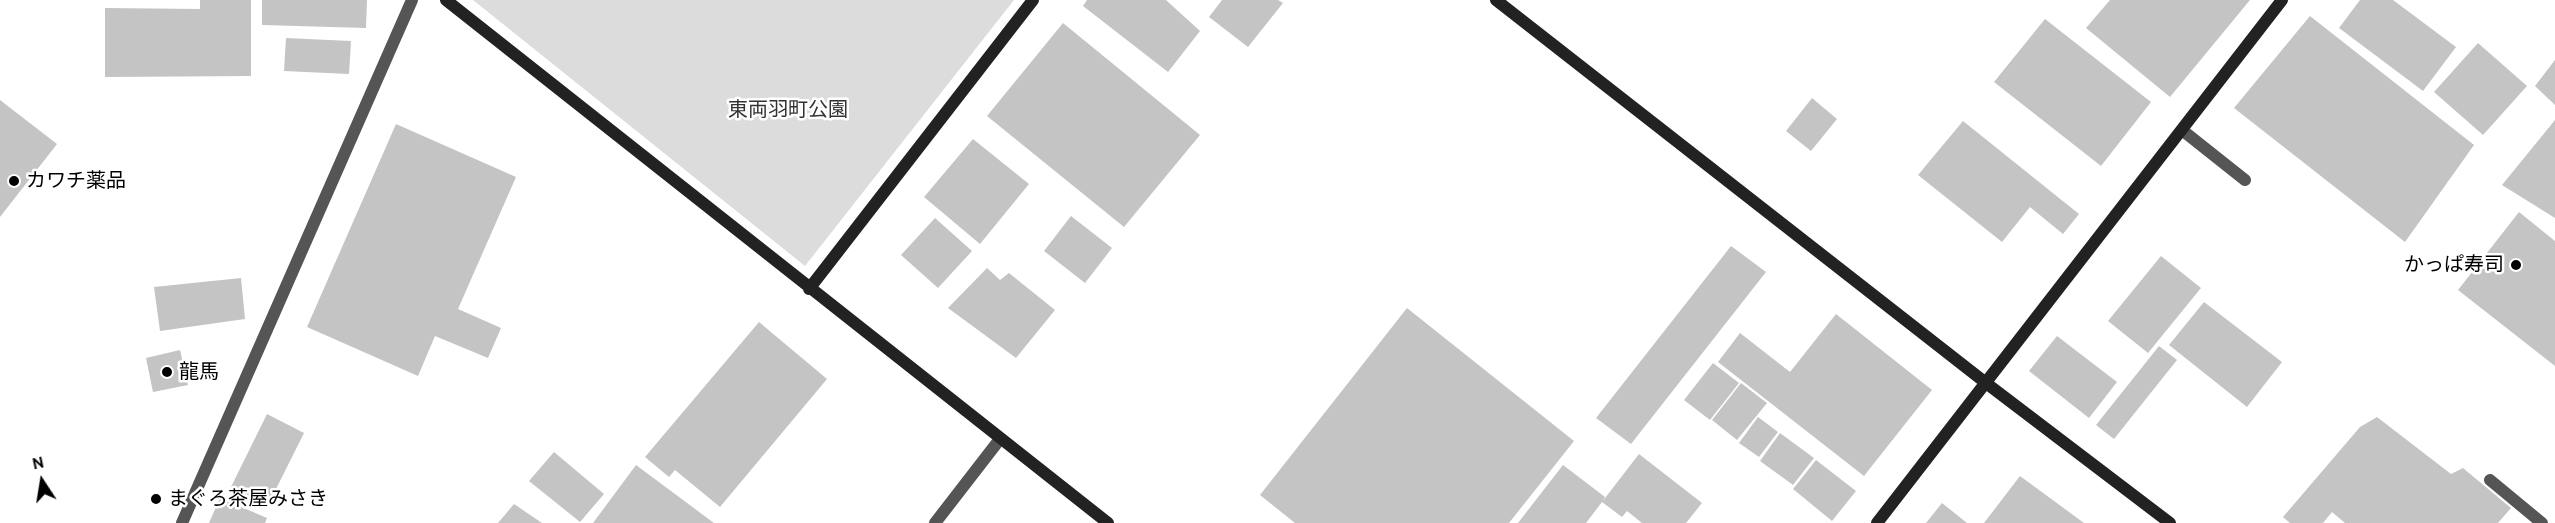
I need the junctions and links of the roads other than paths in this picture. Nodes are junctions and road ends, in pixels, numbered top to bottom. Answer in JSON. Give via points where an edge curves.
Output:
{"nodes":[{"id":1,"x":412,"y":0,"type":"edge"},
{"id":2,"x":446,"y":0,"type":"edge"},
{"id":3,"x":1033,"y":0,"type":"edge"},
{"id":4,"x":1496,"y":0,"type":"edge"},
{"id":5,"x":2282,"y":0,"type":"edge"},
{"id":6,"x":2182,"y":130,"type":"junction"},
{"id":7,"x":2245,"y":180,"type":"dead end"},
{"id":8,"x":809,"y":289,"type":"junction"},
{"id":9,"x":1986,"y":383,"type":"junction"},
{"id":10,"x":1000,"y":439,"type":"junction"},
{"id":11,"x":2490,"y":480,"type":"dead end"},
{"id":12,"x":182,"y":523,"type":"edge"},
{"id":13,"x":935,"y":523,"type":"edge"},
{"id":14,"x":1108,"y":523,"type":"edge"},
{"id":15,"x":1877,"y":523,"type":"edge"},
{"id":16,"x":2170,"y":523,"type":"edge"},
{"id":17,"x":2542,"y":523,"type":"edge"}],
"edges":[{"from":1,"to":12,"type":"street"},
{"from":2,"to":8,"type":"street"},
{"from":3,"to":8,"type":"street"},
{"from":4,"to":9,"type":"street"},
{"from":5,"to":6,"type":"street"},
{"from":6,"to":7,"type":"street"},
{"from":6,"to":9,"type":"street"},
{"from":8,"to":10,"type":"street"},
{"from":9,"to":15,"type":"street"},
{"from":9,"to":16,"type":"street"},
{"from":10,"to":13,"type":"street"},
{"from":10,"to":14,"type":"street"},
{"from":11,"to":17,"type":"street"}]}
